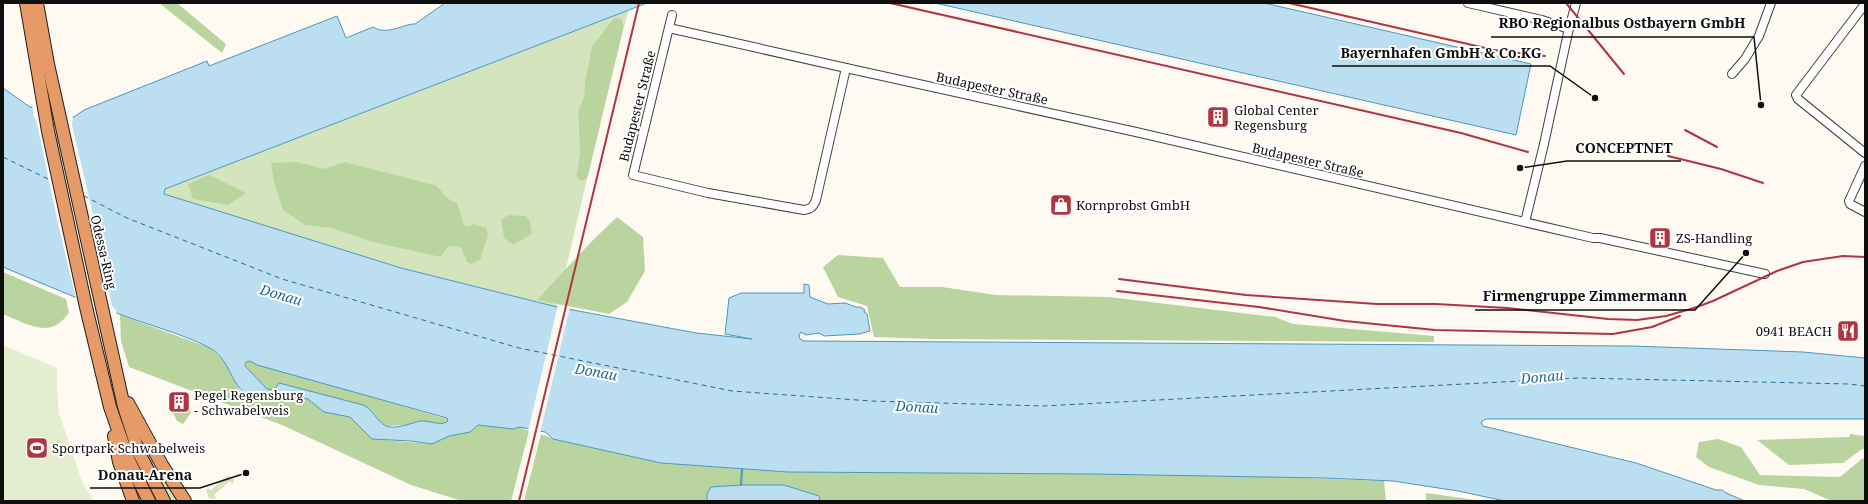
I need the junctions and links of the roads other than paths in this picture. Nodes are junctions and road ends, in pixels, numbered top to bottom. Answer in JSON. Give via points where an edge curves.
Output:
{"nodes":[{"id":1,"x":26,"y":3,"type":"edge"},
{"id":2,"x":37,"y":3,"type":"edge"},
{"id":3,"x":1468,"y":3,"type":"edge"},
{"id":4,"x":1576,"y":3,"type":"edge"},
{"id":5,"x":1771,"y":3,"type":"edge"},
{"id":6,"x":1865,"y":4,"type":"edge"},
{"id":7,"x":672,"y":15,"type":"dead end"},
{"id":8,"x":669,"y":28,"type":"junction"},
{"id":9,"x":1569,"y":29,"type":"junction"},
{"id":10,"x":846,"y":68,"type":"junction"},
{"id":11,"x":1732,"y":74,"type":"dead end"},
{"id":12,"x":1865,"y":153,"type":"edge"},
{"id":13,"x":1865,"y":166,"type":"edge"},
{"id":14,"x":1865,"y":212,"type":"edge"},
{"id":15,"x":1525,"y":222,"type":"junction"},
{"id":16,"x":1765,"y":274,"type":"dead end"},
{"id":17,"x":122,"y":394,"type":"junction"},
{"id":18,"x":110,"y":407,"type":"junction"},
{"id":19,"x":133,"y":501,"type":"edge"},
{"id":20,"x":149,"y":501,"type":"edge"},
{"id":21,"x":164,"y":501,"type":"edge"},
{"id":22,"x":185,"y":501,"type":"edge"}],
"edges":[{"from":1,"to":18,"type":"highway","via":[[48,131]]},
{"from":2,"to":17,"type":"highway","name":"Odessa-Ring","via":[[49,71]]},
{"from":3,"to":9,"type":"street"},
{"from":4,"to":9,"type":"street"},
{"from":5,"to":11,"type":"street","via":[[1759,36]]},
{"from":6,"to":12,"type":"street","via":[[1796,95]]},
{"from":7,"to":8,"type":"street","name":"Budapester Straße"},
{"from":8,"to":10,"type":"street","name":"Budapester Straße"},
{"from":8,"to":10,"type":"street","name":"Budapester Straße","via":[[633,175],[692,189],[804,210],[814,206]]},
{"from":9,"to":15,"type":"street"},
{"from":10,"to":15,"type":"street","name":"Budapester Straße"},
{"from":13,"to":14,"type":"street","via":[[1849,201]]},
{"from":15,"to":16,"type":"street","name":"Budapester Straße"},
{"from":17,"to":21,"type":"highway","name":"Odessa-Ring","via":[[140,452]]},
{"from":17,"to":22,"type":"highway"},
{"from":18,"to":19,"type":"highway","via":[[119,462]]},
{"from":18,"to":20,"type":"highway","via":[[129,461]]}]}
